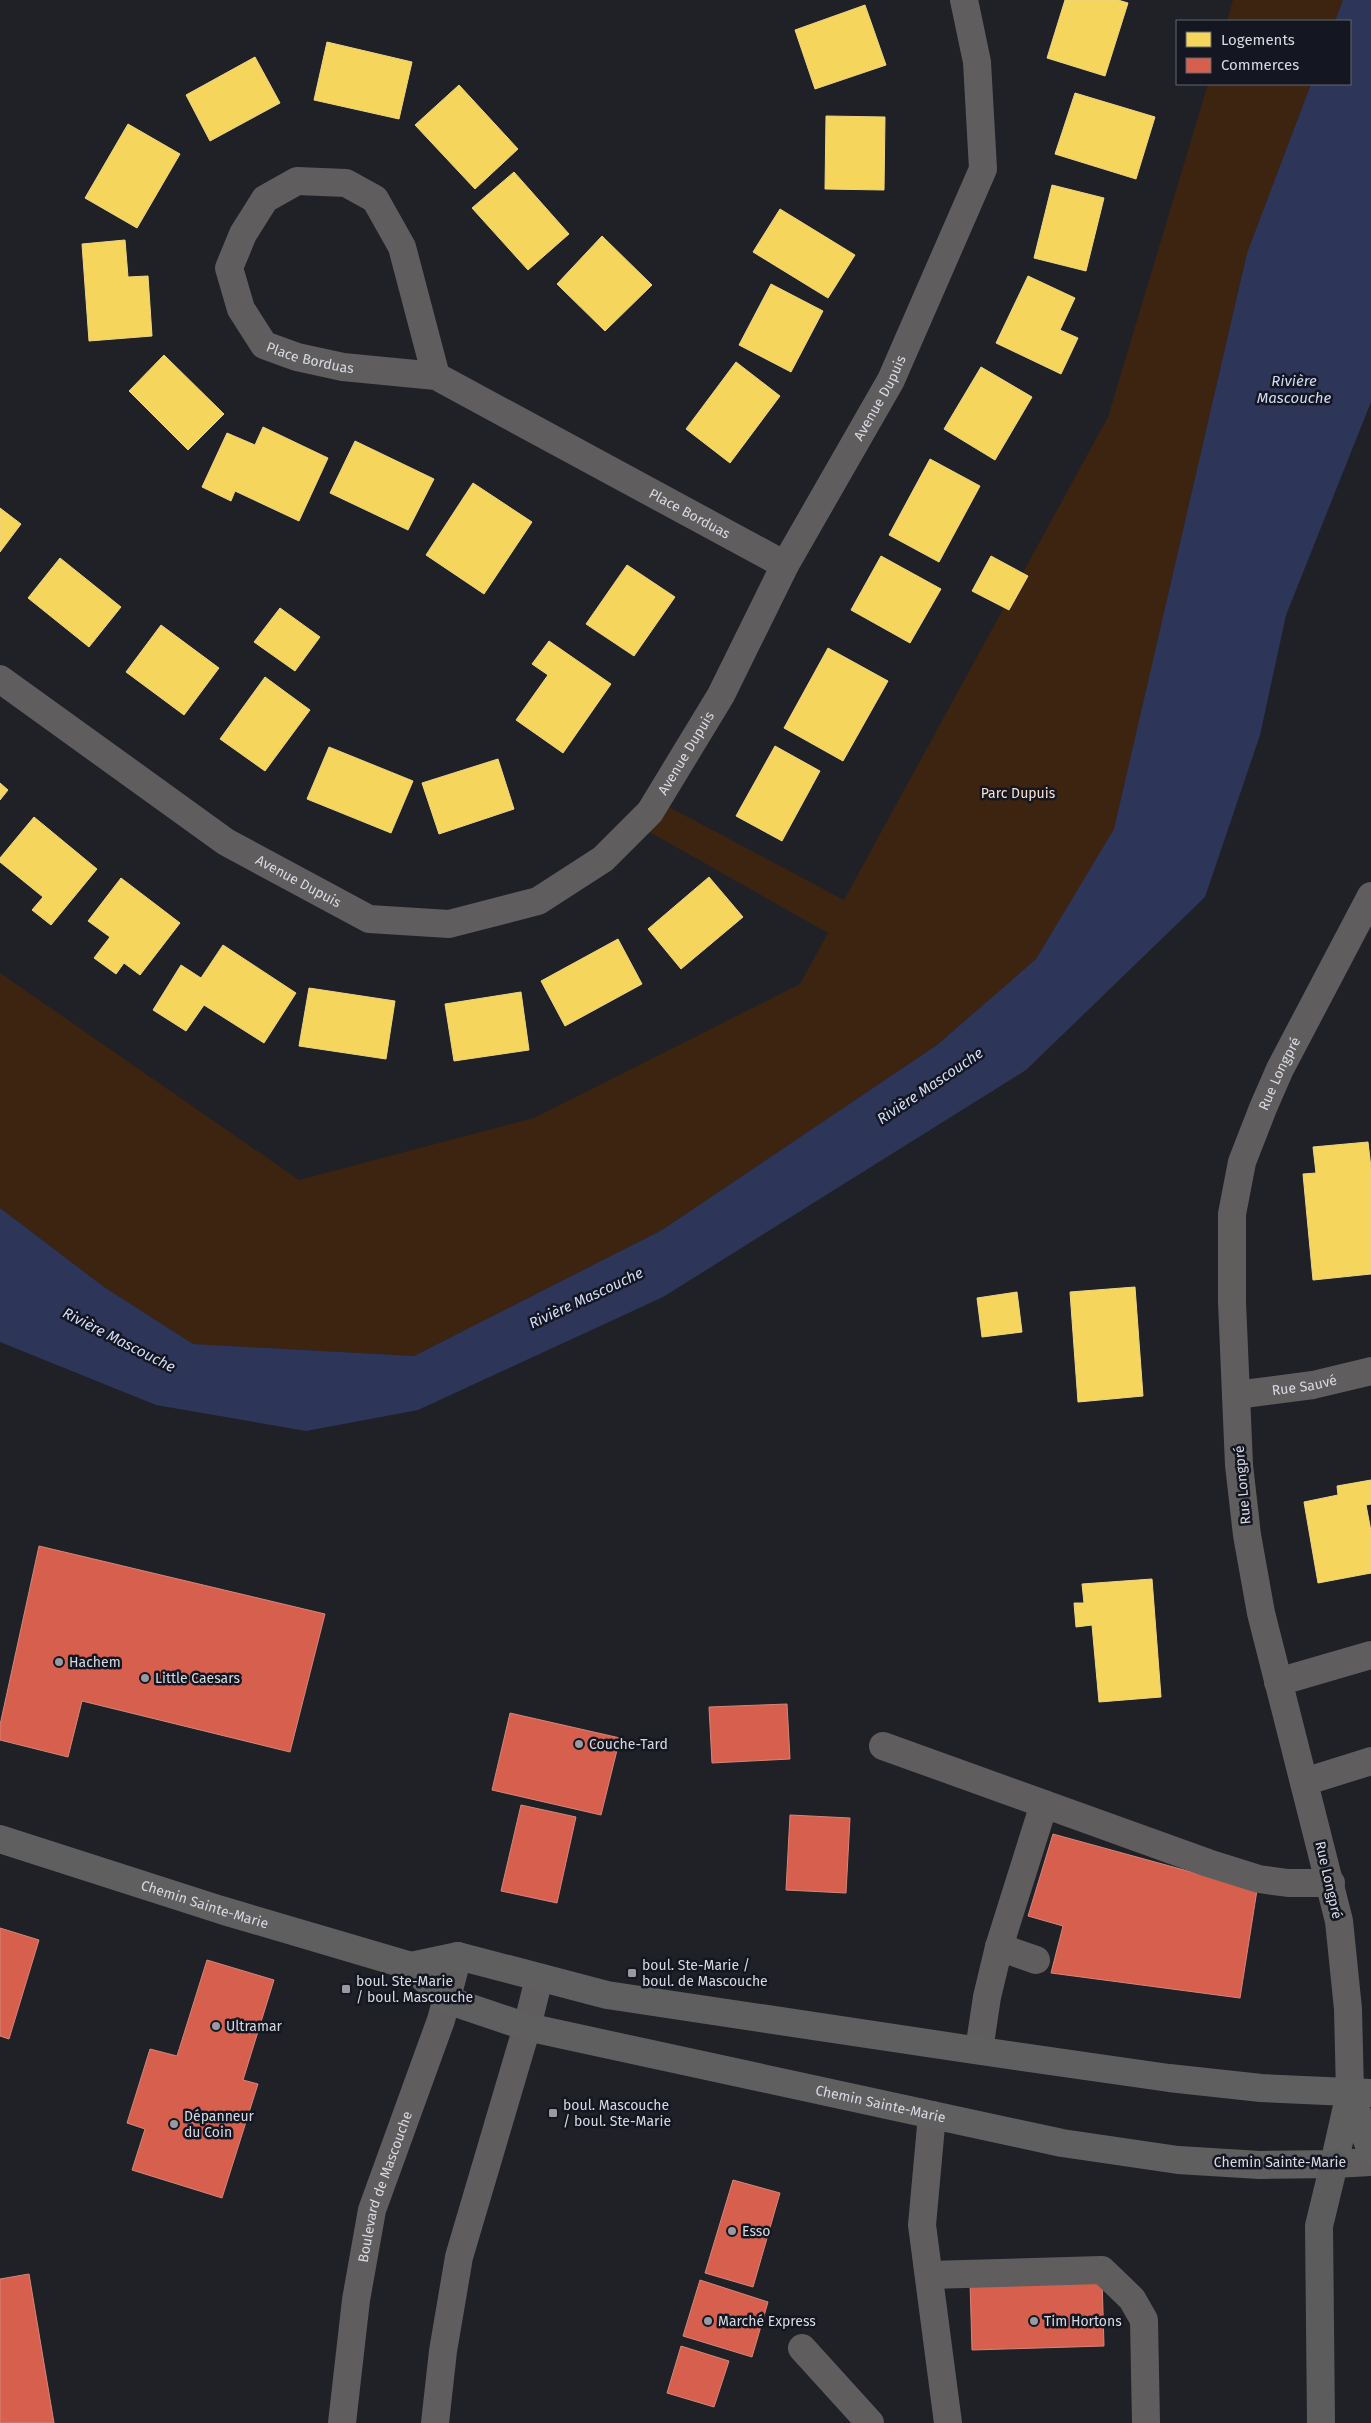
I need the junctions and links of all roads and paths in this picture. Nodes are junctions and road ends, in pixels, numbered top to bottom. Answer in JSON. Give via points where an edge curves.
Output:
{"nodes":[{"id":1,"x":964,"y":0,"type":"edge"},
{"id":2,"x":436,"y":376,"type":"junction"},
{"id":3,"x":785,"y":565,"type":"junction"},
{"id":4,"x":0,"y":679,"type":"edge"},
{"id":5,"x":1371,"y":896,"type":"edge"},
{"id":6,"x":1371,"y":1370,"type":"edge"},
{"id":7,"x":1236,"y":1395,"type":"junction"},
{"id":8,"x":1371,"y":1655,"type":"edge"},
{"id":9,"x":1278,"y":1682,"type":"junction"},
{"id":10,"x":883,"y":1746,"type":"dead end"},
{"id":11,"x":1371,"y":1761,"type":"edge"},
{"id":12,"x":1304,"y":1782,"type":"junction"},
{"id":13,"x":1044,"y":1804,"type":"junction"},
{"id":14,"x":0,"y":1839,"type":"edge"},
{"id":15,"x":1331,"y":1883,"type":"junction"},
{"id":16,"x":999,"y":1947,"type":"junction"},
{"id":17,"x":458,"y":1956,"type":"junction"},
{"id":18,"x":1036,"y":1960,"type":"dead end"},
{"id":19,"x":411,"y":1966,"type":"junction"},
{"id":20,"x":539,"y":1978,"type":"junction"},
{"id":21,"x":447,"y":2000,"type":"junction"},
{"id":22,"x":527,"y":2027,"type":"junction"},
{"id":23,"x":979,"y":2050,"type":"junction"},
{"id":24,"x":1361,"y":2093,"type":"edge"},
{"id":25,"x":932,"y":2115,"type":"junction"},
{"id":26,"x":1371,"y":2151,"type":"edge"},
{"id":27,"x":1371,"y":2162,"type":"edge"},
{"id":28,"x":1334,"y":2164,"type":"junction"},
{"id":29,"x":929,"y":2276,"type":"junction"},
{"id":30,"x":802,"y":2348,"type":"dead end"},
{"id":31,"x":342,"y":2423,"type":"edge"},
{"id":32,"x":435,"y":2423,"type":"edge"},
{"id":33,"x":870,"y":2423,"type":"edge"},
{"id":34,"x":948,"y":2423,"type":"edge"},
{"id":35,"x":1146,"y":2423,"type":"edge"},
{"id":36,"x":1321,"y":2423,"type":"edge"}],
"edges":[{"from":1,"to":3,"type":"street","name":"Avenue Dupuis","via":[[977,62],[983,169],[891,380]]},
{"from":2,"to":2,"type":"street","name":"Place Borduas","via":[[402,247],[375,199],[346,183],[297,181],[265,199],[243,234],[229,268],[240,310],[264,345],[297,357],[343,367]]},
{"from":2,"to":3,"type":"street","name":"Place Borduas"},
{"from":3,"to":4,"type":"street","name":"Avenue Dupuis","via":[[721,695],[650,812],[603,859],[538,901],[449,924],[369,920],[235,847]]},
{"from":5,"to":7,"type":"street","name":"Rue Longpré","via":[[1280,1069],[1242,1162],[1232,1214]]},
{"from":6,"to":7,"type":"street","name":"Rue Sauvé","via":[[1312,1385]]},
{"from":7,"to":9,"type":"street","name":"Rue Longpré","via":[[1246,1535]]},
{"from":8,"to":9,"type":"street"},
{"from":9,"to":12,"type":"street","name":"Rue Longpré"},
{"from":10,"to":13,"type":"street"},
{"from":11,"to":12,"type":"street"},
{"from":12,"to":15,"type":"street","name":"Rue Longpré"},
{"from":13,"to":15,"type":"street","via":[[1259,1879]]},
{"from":13,"to":16,"type":"street"},
{"from":14,"to":19,"type":"main road","name":"Chemin Sainte-Marie","via":[[221,1910]]},
{"from":15,"to":24,"type":"street","name":"Rue Longpré","via":[[1339,1921]]},
{"from":16,"to":18,"type":"street"},
{"from":16,"to":23,"type":"street"},
{"from":17,"to":19,"type":"main road","name":"Chemin Sainte-Marie"},
{"from":17,"to":20,"type":"main road","name":"Chemin Sainte-Marie"},
{"from":17,"to":21,"type":"street","name":"Boulevard de Mascouche"},
{"from":19,"to":21,"type":"main road","name":"Chemin Sainte-Marie"},
{"from":20,"to":22,"type":"street"},
{"from":20,"to":23,"type":"main road","name":"Chemin Sainte-Marie","via":[[608,1995]]},
{"from":21,"to":22,"type":"main road","name":"Chemin Sainte-Marie"},
{"from":21,"to":31,"type":"street","name":"Boulevard de Mascouche","via":[[372,2210],[356,2300]]},
{"from":22,"to":25,"type":"main road","name":"Chemin Sainte-Marie"},
{"from":22,"to":32,"type":"street","via":[[459,2256]]},
{"from":23,"to":24,"type":"main road","name":"Chemin Sainte-Marie","via":[[1169,2078],[1261,2088]]},
{"from":24,"to":26,"type":"main road","name":"Rue Longpré"},
{"from":24,"to":28,"type":"main road","name":"Rue Longpré"},
{"from":25,"to":28,"type":"main road","name":"Chemin Sainte-Marie","via":[[1141,2156],[1260,2165]]},
{"from":25,"to":29,"type":"street","via":[[922,2225]]},
{"from":27,"to":28,"type":"street","name":"Chemin Sainte-Marie"},
{"from":28,"to":36,"type":"highway","via":[[1319,2226]]},
{"from":29,"to":34,"type":"street"},
{"from":29,"to":35,"type":"street","via":[[1102,2270],[1132,2299],[1144,2320]]},
{"from":30,"to":33,"type":"street"}]}
